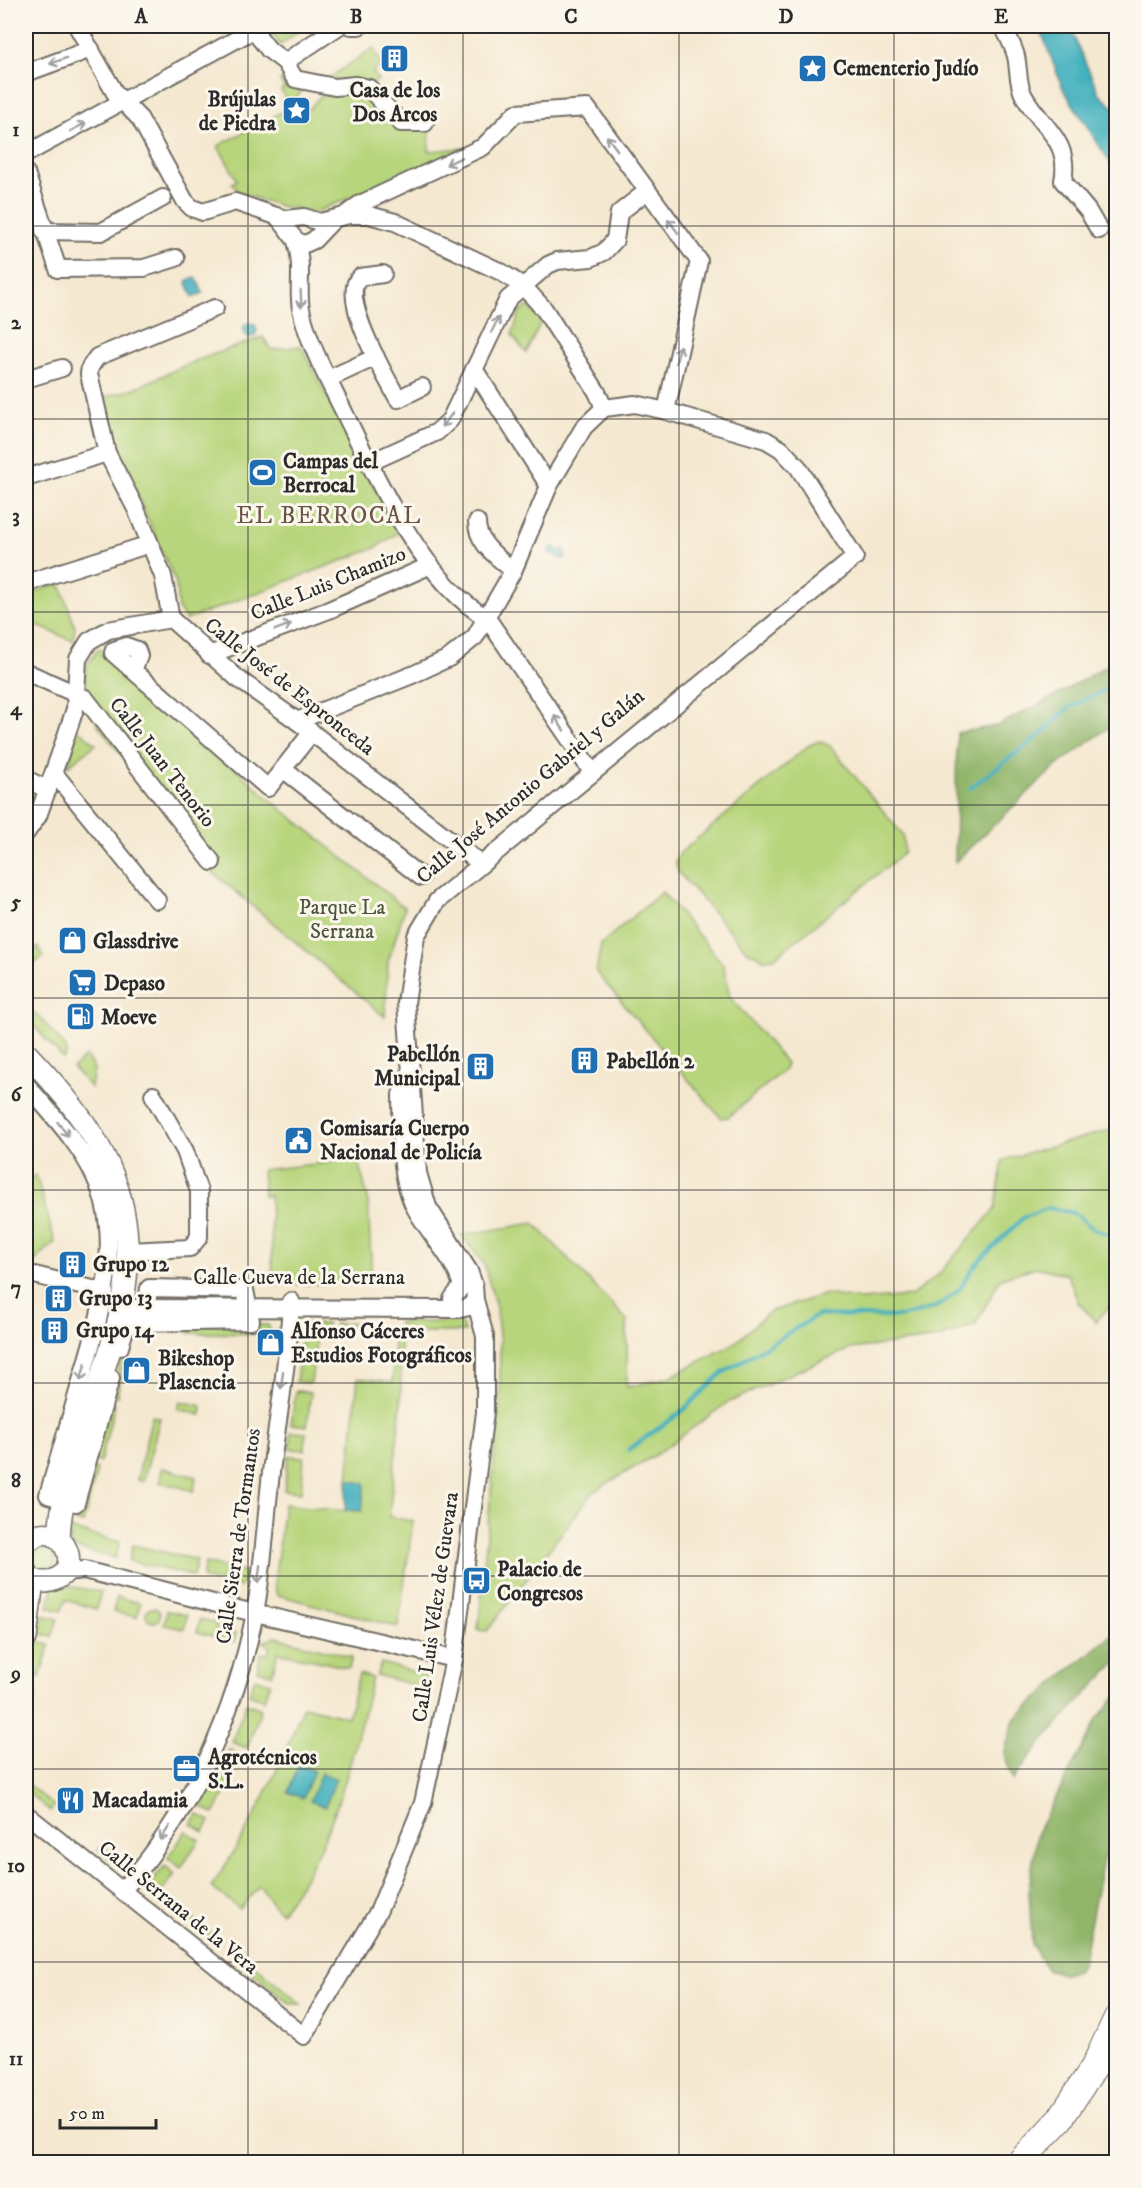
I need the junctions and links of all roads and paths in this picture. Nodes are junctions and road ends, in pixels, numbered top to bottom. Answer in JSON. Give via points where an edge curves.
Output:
{"nodes":[{"id":1,"x":76,"y":26,"type":"edge"},
{"id":2,"x":339,"y":26,"type":"edge"},
{"id":3,"x":351,"y":26,"type":"edge"},
{"id":4,"x":359,"y":26,"type":"edge"},
{"id":5,"x":1003,"y":26,"type":"edge"},
{"id":6,"x":257,"y":28,"type":"edge"},
{"id":7,"x":91,"y":49,"type":"junction"},
{"id":8,"x":285,"y":62,"type":"junction"},
{"id":9,"x":26,"y":73,"type":"edge"},
{"id":10,"x":123,"y":103,"type":"junction"},
{"id":11,"x":425,"y":123,"type":"dead end"},
{"id":12,"x":26,"y":153,"type":"edge"},
{"id":13,"x":26,"y":173,"type":"edge"},
{"id":14,"x":647,"y":190,"type":"junction"},
{"id":15,"x":380,"y":195,"type":"junction"},
{"id":16,"x":163,"y":198,"type":"dead end"},
{"id":17,"x":381,"y":218,"type":"junction"},
{"id":18,"x":338,"y":219,"type":"junction"},
{"id":19,"x":303,"y":229,"type":"junction"},
{"id":20,"x":1099,"y":230,"type":"dead end"},
{"id":21,"x":44,"y":231,"type":"junction"},
{"id":22,"x":176,"y":258,"type":"dead end"},
{"id":23,"x":384,"y":274,"type":"dead end"},
{"id":24,"x":523,"y":286,"type":"junction"},
{"id":25,"x":215,"y":308,"type":"dead end"},
{"id":26,"x":376,"y":357,"type":"junction"},
{"id":27,"x":62,"y":368,"type":"dead end"},
{"id":28,"x":474,"y":369,"type":"junction"},
{"id":29,"x":26,"y":379,"type":"edge"},
{"id":30,"x":328,"y":379,"type":"junction"},
{"id":31,"x":422,"y":387,"type":"dead end"},
{"id":32,"x":604,"y":408,"type":"junction"},
{"id":33,"x":666,"y":411,"type":"junction"},
{"id":34,"x":107,"y":453,"type":"junction"},
{"id":35,"x":369,"y":464,"type":"junction"},
{"id":36,"x":26,"y":478,"type":"edge"},
{"id":37,"x":549,"y":486,"type":"junction"},
{"id":38,"x":477,"y":522,"type":"dead end"},
{"id":39,"x":150,"y":544,"type":"junction"},
{"id":40,"x":431,"y":565,"type":"junction"},
{"id":41,"x":513,"y":571,"type":"junction"},
{"id":42,"x":26,"y":584,"type":"edge"},
{"id":43,"x":471,"y":609,"type":"junction"},
{"id":44,"x":487,"y":618,"type":"junction"},
{"id":45,"x":171,"y":619,"type":"junction"},
{"id":46,"x":475,"y":637,"type":"junction"},
{"id":47,"x":506,"y":645,"type":"junction"},
{"id":48,"x":208,"y":655,"type":"junction"},
{"id":49,"x":133,"y":670,"type":"dead end"},
{"id":50,"x":26,"y":672,"type":"edge"},
{"id":51,"x":75,"y":694,"type":"junction"},
{"id":52,"x":297,"y":721,"type":"junction"},
{"id":53,"x":312,"y":732,"type":"junction"},
{"id":54,"x":283,"y":769,"type":"junction"},
{"id":55,"x":590,"y":769,"type":"junction"},
{"id":56,"x":26,"y":779,"type":"edge"},
{"id":57,"x":51,"y":782,"type":"junction"},
{"id":58,"x":26,"y":833,"type":"edge"},
{"id":59,"x":476,"y":860,"type":"junction"},
{"id":60,"x":212,"y":862,"type":"dead end"},
{"id":61,"x":421,"y":877,"type":"dead end"},
{"id":62,"x":158,"y":900,"type":"dead end"},
{"id":63,"x":29,"y":1056,"type":"edge"},
{"id":64,"x":26,"y":1084,"type":"edge"},
{"id":65,"x":153,"y":1095,"type":"dead end"},
{"id":66,"x":128,"y":1251,"type":"junction"},
{"id":67,"x":457,"y":1268,"type":"junction"},
{"id":68,"x":26,"y":1273,"type":"edge"},
{"id":69,"x":117,"y":1299,"type":"junction"},
{"id":70,"x":475,"y":1300,"type":"junction"},
{"id":71,"x":248,"y":1304,"type":"junction"},
{"id":72,"x":456,"y":1304,"type":"junction"},
{"id":73,"x":291,"y":1306,"type":"junction"},
{"id":74,"x":146,"y":1310,"type":"junction"},
{"id":75,"x":482,"y":1322,"type":"junction"},
{"id":76,"x":63,"y":1499,"type":"junction"},
{"id":77,"x":53,"y":1536,"type":"junction"},
{"id":78,"x":26,"y":1543,"type":"edge"},
{"id":79,"x":54,"y":1572,"type":"edge"},
{"id":80,"x":255,"y":1613,"type":"junction"},
{"id":81,"x":26,"y":1638,"type":"edge"},
{"id":82,"x":454,"y":1659,"type":"junction"},
{"id":83,"x":26,"y":1814,"type":"edge"},
{"id":84,"x":123,"y":1890,"type":"junction"},
{"id":85,"x":1116,"y":2020,"type":"edge"},
{"id":86,"x":304,"y":2036,"type":"joint"},
{"id":87,"x":1020,"y":2163,"type":"edge"}],
"edges":[{"from":1,"to":7,"type":"street"},
{"from":2,"to":8,"type":"street"},
{"from":3,"to":4,"type":"street"},
{"from":5,"to":20,"type":"street","via":[[1016,56],[1024,97],[1062,149],[1066,161],[1064,181]]},
{"from":6,"to":8,"type":"street","via":[[269,50]]},
{"from":6,"to":10,"type":"street"},
{"from":7,"to":9,"type":"street","one_way":true},
{"from":7,"to":10,"type":"street"},
{"from":8,"to":11,"type":"street","via":[[295,79],[335,87],[369,88],[401,123]]},
{"from":12,"to":10,"type":"street","one_way":true},
{"from":10,"to":19,"type":"street","via":[[140,119],[192,208],[209,212],[235,202]]},
{"from":13,"to":21,"type":"street"},
{"from":14,"to":15,"type":"street","one_way":true,"via":[[587,108],[516,113],[483,147]]},
{"from":14,"to":24,"type":"street","via":[[619,213],[615,240],[604,252],[591,258],[557,261]]},
{"from":33,"to":14,"type":"street","one_way":true,"via":[[699,261]]},
{"from":15,"to":17,"type":"street","via":[[374,208]]},
{"from":15,"to":18,"type":"street"},
{"from":16,"to":21,"type":"street","via":[[101,232]]},
{"from":17,"to":18,"type":"street","via":[[359,214]]},
{"from":17,"to":24,"type":"street","via":[[501,272]]},
{"from":18,"to":19,"type":"street"},
{"from":19,"to":30,"type":"street","one_way":true,"via":[[301,308]]},
{"from":21,"to":22,"type":"street","via":[[58,269],[144,268]]},
{"from":23,"to":26,"type":"street","via":[[359,278],[353,295]]},
{"from":28,"to":24,"type":"street","one_way":true,"via":[[508,299]]},
{"from":24,"to":32,"type":"street","via":[[544,309]]},
{"from":25,"to":34,"type":"street","via":[[93,361],[89,374]]},
{"from":26,"to":30,"type":"street"},
{"from":26,"to":31,"type":"street","via":[[398,399]]},
{"from":27,"to":29,"type":"street"},
{"from":28,"to":35,"type":"street","one_way":true,"via":[[450,420],[437,432]]},
{"from":28,"to":37,"type":"street"},
{"from":30,"to":35,"type":"street"},
{"from":32,"to":33,"type":"street","via":[[635,404]]},
{"from":32,"to":37,"type":"street","via":[[584,427]]},
{"from":33,"to":55,"type":"street","name":"Calle José Antonio Gabriel y Galán","via":[[766,440],[781,449],[798,467],[853,553]]},
{"from":34,"to":36,"type":"street"},
{"from":34,"to":39,"type":"street"},
{"from":35,"to":40,"type":"street"},
{"from":37,"to":41,"type":"street"},
{"from":38,"to":41,"type":"street","via":[[477,532],[484,544]]},
{"from":39,"to":42,"type":"street"},
{"from":39,"to":45,"type":"street","via":[[163,576]]},
{"from":40,"to":43,"type":"street"},
{"from":48,"to":40,"type":"street","name":"Calle Luis Chamizo","one_way":true,"via":[[329,610]]},
{"from":41,"to":44,"type":"street"},
{"from":43,"to":44,"type":"street"},
{"from":43,"to":46,"type":"street"},
{"from":44,"to":46,"type":"street"},
{"from":44,"to":47,"type":"street"},
{"from":45,"to":48,"type":"street","name":"Calle José de Espronceda"},
{"from":45,"to":51,"type":"street","via":[[108,630],[89,641],[78,659]]},
{"from":46,"to":47,"type":"street"},
{"from":46,"to":52,"type":"street","via":[[449,658]]},
{"from":55,"to":47,"type":"street","one_way":true},
{"from":48,"to":52,"type":"street","name":"Calle José de Espronceda"},
{"from":49,"to":54,"type":"street","via":[[268,788]]},
{"from":50,"to":51,"type":"street","name":"Calle Juan Tenorio"},
{"from":51,"to":57,"type":"street","via":[[75,709]]},
{"from":51,"to":60,"type":"street","name":"Calle Juan Tenorio","via":[[95,709]]},
{"from":52,"to":53,"type":"street","name":"Calle José de Espronceda"},
{"from":53,"to":54,"type":"street"},
{"from":53,"to":59,"type":"street","name":"Calle José de Espronceda"},
{"from":54,"to":61,"type":"street"},
{"from":55,"to":59,"type":"street","name":"Calle José Antonio Gabriel y Galán"},
{"from":55,"to":70,"type":"street","name":"Calle José Antonio Gabriel y Galán","via":[[437,901],[416,936],[406,1003],[418,1173],[433,1216],[469,1270]]},
{"from":56,"to":57,"type":"street"},
{"from":57,"to":58,"type":"street","via":[[38,816]]},
{"from":57,"to":62,"type":"street"},
{"from":59,"to":67,"type":"street","name":"Calle José Antonio Gabriel y Galán","via":[[418,914],[399,963],[397,983],[406,1181],[412,1202],[432,1237]]},
{"from":63,"to":64,"type":"street"},
{"from":63,"to":66,"type":"main road","via":[[84,1121],[103,1152],[126,1214]]},
{"from":64,"to":69,"type":"street","one_way":true,"via":[[72,1140],[95,1177],[105,1210]]},
{"from":65,"to":66,"type":"street","via":[[185,1151],[199,1191],[199,1237],[190,1248]]},
{"from":66,"to":69,"type":"main road"},
{"from":67,"to":70,"type":"street","name":"Calle José Antonio Gabriel y Galán"},
{"from":67,"to":72,"type":"street","via":[[462,1286]]},
{"from":68,"to":69,"type":"street"},
{"from":69,"to":74,"type":"street"},
{"from":69,"to":76,"type":"main road"},
{"from":70,"to":72,"type":"street","name":"Calle Cueva de la Serrana"},
{"from":70,"to":75,"type":"street","name":"Calle Luis Vélez de Guevara"},
{"from":71,"to":73,"type":"street","name":"Calle Cueva de la Serrana"},
{"from":71,"to":74,"type":"street","via":[[251,1321]]},
{"from":71,"to":74,"type":"street","via":[[244,1290],[149,1288]]},
{"from":72,"to":73,"type":"street","name":"Calle Cueva de la Serrana"},
{"from":72,"to":75,"type":"street"},
{"from":73,"to":80,"type":"street","name":"Calle Sierra de Tormantos","one_way":true},
{"from":74,"to":76,"type":"street","via":[[125,1329],[76,1503]]},
{"from":75,"to":82,"type":"street","name":"Calle Luis Vélez de Guevara","via":[[486,1336],[485,1412]]},
{"from":76,"to":77,"type":"main road"},
{"from":77,"to":78,"type":"main road","via":[[33,1537]]},
{"from":77,"to":79,"type":"main road","via":[[64,1544]]},
{"from":79,"to":80,"type":"street"},
{"from":79,"to":81,"type":"main road"},
{"from":80,"to":82,"type":"street"},
{"from":80,"to":84,"type":"street","name":"Calle Sierra de Tormantos","one_way":true,"via":[[235,1692],[206,1763],[187,1799]]},
{"from":82,"to":86,"type":"street","name":"Calle Luis Vélez de Guevara","via":[[423,1803],[379,1910]]},
{"from":83,"to":84,"type":"street","name":"Calle Serrana de la Vera"},
{"from":84,"to":86,"type":"street","name":"Calle Serrana de la Vera"},
{"from":85,"to":87,"type":"highway","via":[[1094,2067],[1060,2119]]}]}
